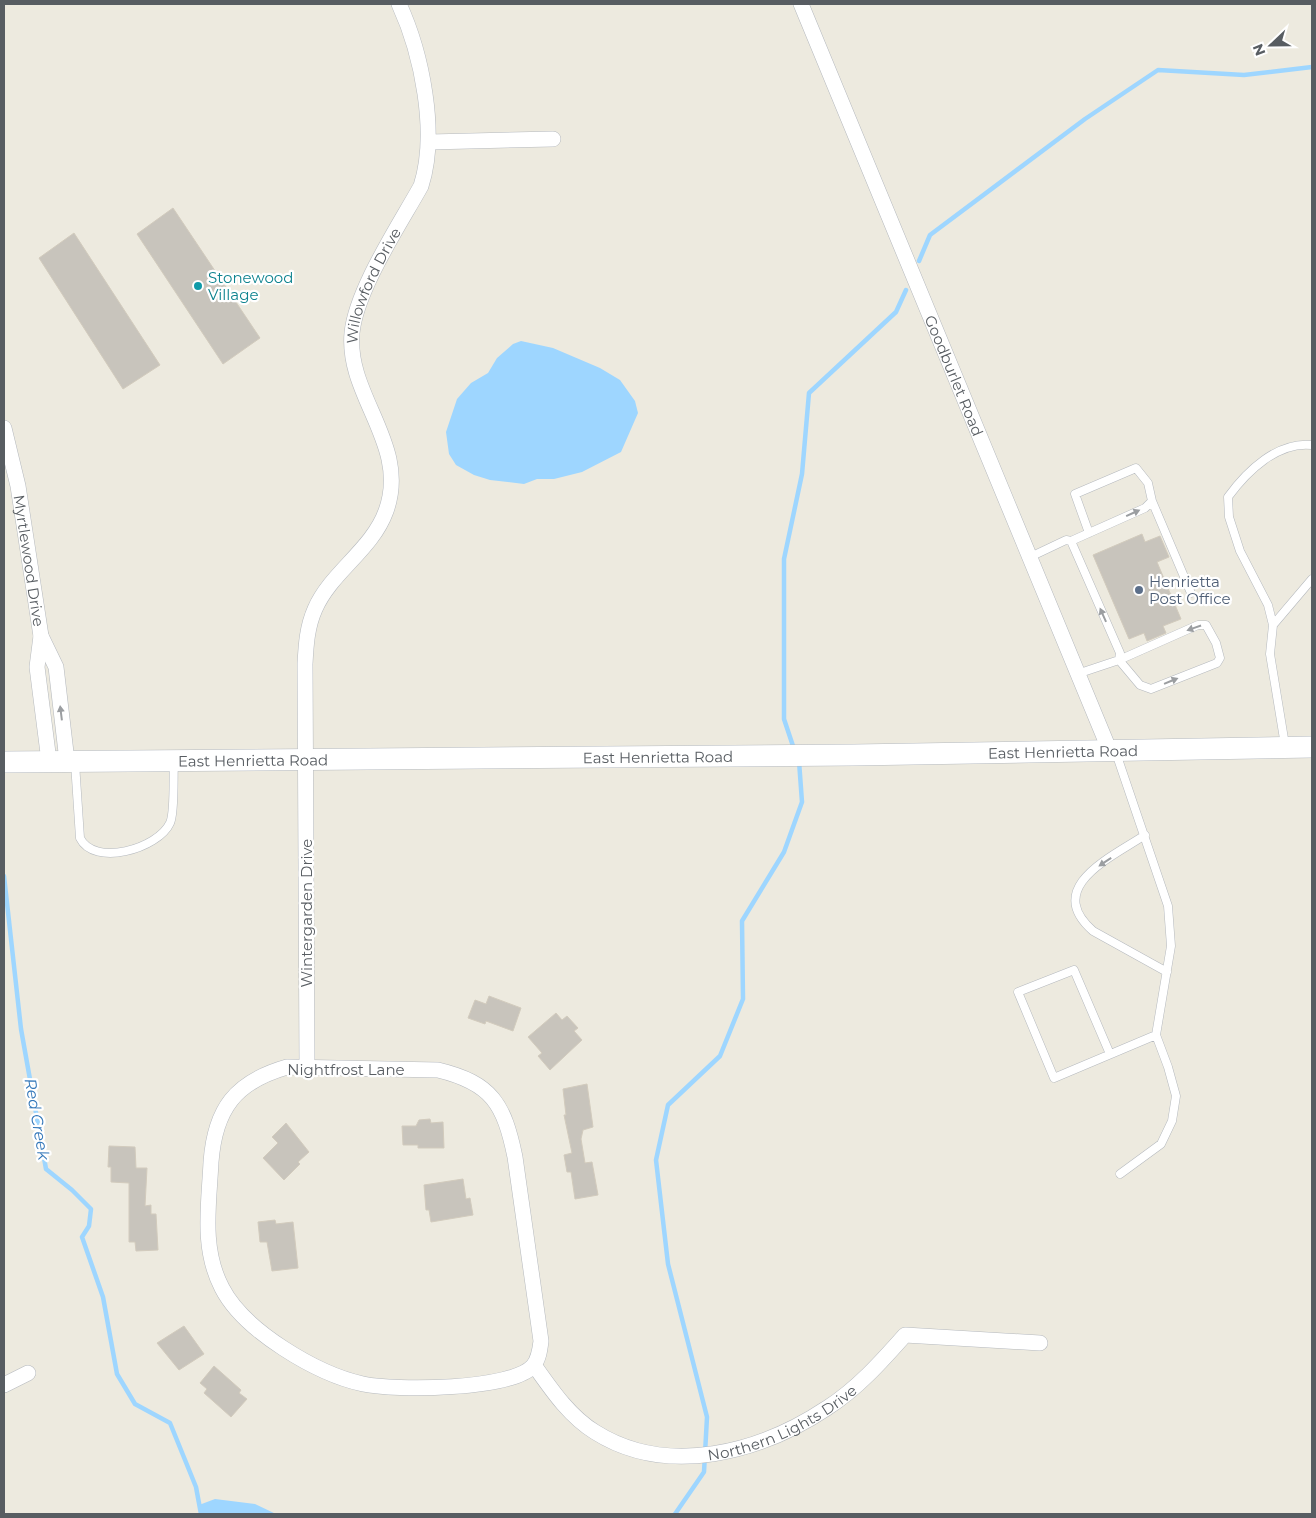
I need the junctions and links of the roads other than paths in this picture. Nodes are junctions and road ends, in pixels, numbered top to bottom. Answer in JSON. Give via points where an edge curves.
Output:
{"nodes":[{"id":1,"x":399,"y":4,"type":"edge"},
{"id":2,"x":801,"y":4,"type":"edge"},
{"id":3,"x":553,"y":139,"type":"dead end"},
{"id":4,"x":430,"y":142,"type":"junction"},
{"id":5,"x":4,"y":428,"type":"edge"},
{"id":6,"x":1312,"y":445,"type":"edge"},
{"id":7,"x":1152,"y":501,"type":"junction"},
{"id":8,"x":1089,"y":533,"type":"junction"},
{"id":9,"x":1071,"y":541,"type":"junction"},
{"id":10,"x":1028,"y":558,"type":"junction"},
{"id":11,"x":1312,"y":579,"type":"edge"},
{"id":12,"x":1191,"y":593,"type":"dead end"},
{"id":13,"x":1273,"y":625,"type":"junction"},
{"id":14,"x":1119,"y":660,"type":"junction"},
{"id":15,"x":1076,"y":674,"type":"junction"},
{"id":16,"x":1286,"y":747,"type":"junction"},
{"id":17,"x":1312,"y":747,"type":"edge"},
{"id":18,"x":1111,"y":749,"type":"junction"},
{"id":19,"x":306,"y":758,"type":"junction"},
{"id":20,"x":174,"y":760,"type":"junction"},
{"id":21,"x":64,"y":761,"type":"junction"},
{"id":22,"x":4,"y":762,"type":"edge"},
{"id":23,"x":1145,"y":835,"type":"junction"},
{"id":24,"x":1167,"y":972,"type":"junction"},
{"id":25,"x":1156,"y":1035,"type":"junction"},
{"id":26,"x":1110,"y":1054,"type":"junction"},
{"id":27,"x":307,"y":1067,"type":"junction"},
{"id":28,"x":1120,"y":1174,"type":"dead end"},
{"id":29,"x":1040,"y":1343,"type":"dead end"},
{"id":30,"x":534,"y":1365,"type":"junction"},
{"id":31,"x":28,"y":1373,"type":"dead end"},
{"id":32,"x":4,"y":1385,"type":"edge"}],
"edges":[{"from":1,"to":4,"type":"street","name":"Willowford Drive","via":[[413,39]]},
{"from":2,"to":10,"type":"street","name":"Goodburlet Road"},
{"from":3,"to":4,"type":"street"},
{"from":4,"to":19,"type":"street","name":"Willowford Drive","via":[[421,186],[355,312],[352,333],[356,370],[386,442],[391,463],[391,490],[378,526],[324,594],[315,608],[307,633]]},
{"from":5,"to":21,"type":"street","name":"Myrtlewood Drive","via":[[18,486],[41,636],[37,667]]},
{"from":6,"to":13,"type":"lane","via":[[1292,445],[1268,458],[1242,478],[1228,497],[1229,517],[1240,551],[1268,605]]},
{"from":8,"to":7,"type":"lane","one_way":true,"via":[[1145,508]]},
{"from":7,"to":8,"type":"lane","via":[[1148,483],[1136,468],[1075,494]]},
{"from":7,"to":12,"type":"lane"},
{"from":8,"to":9,"type":"lane"},
{"from":9,"to":10,"type":"lane","via":[[1066,540]]},
{"from":14,"to":9,"type":"lane","one_way":true,"via":[[1120,653]]},
{"from":10,"to":15,"type":"street","name":"Goodburlet Road"},
{"from":11,"to":13,"type":"lane"},
{"from":13,"to":16,"type":"lane","via":[[1270,654]]},
{"from":14,"to":14,"type":"lane","one_way":true,"via":[[1140,686],[1151,689],[1217,663],[1220,658],[1206,625],[1198,625]]},
{"from":14,"to":15,"type":"lane"},
{"from":15,"to":18,"type":"street","name":"Goodburlet Road"},
{"from":16,"to":17,"type":"main road","name":"East Henrietta Road"},
{"from":16,"to":18,"type":"main road","name":"East Henrietta Road"},
{"from":18,"to":19,"type":"main road","name":"East Henrietta Road","via":[[808,755]]},
{"from":18,"to":23,"type":"lane"},
{"from":19,"to":20,"type":"main road","name":"East Henrietta Road"},
{"from":19,"to":27,"type":"street","name":"Wintergarden Drive"},
{"from":20,"to":21,"type":"main road","name":"East Henrietta Road"},
{"from":20,"to":21,"type":"lane","via":[[172,821],[165,833],[145,845],[100,853],[83,845],[80,838]]},
{"from":21,"to":22,"type":"main road","name":"East Henrietta Road"},
{"from":23,"to":24,"type":"lane","via":[[1168,906],[1171,946]]},
{"from":23,"to":24,"type":"lane","one_way":true,"via":[[1081,881],[1077,888],[1076,906],[1085,924],[1093,931]]},
{"from":24,"to":25,"type":"lane"},
{"from":25,"to":26,"type":"lane"},
{"from":25,"to":28,"type":"lane","via":[[1176,1096],[1172,1121],[1161,1144]]},
{"from":26,"to":26,"type":"lane","via":[[1054,1078],[1018,992],[1074,970]]},
{"from":27,"to":30,"type":"street","name":"Nightfrost Lane","via":[[438,1070],[461,1075],[477,1083],[492,1097],[503,1114],[515,1157],[541,1341]]},
{"from":27,"to":30,"type":"street","name":"Nightfrost Lane","via":[[287,1067],[252,1080],[226,1106],[217,1124],[213,1143],[208,1249],[222,1289],[236,1310],[259,1332],[292,1354],[362,1384],[398,1388],[486,1383],[522,1374]]},
{"from":29,"to":30,"type":"street","name":"Northern Lights Drive","via":[[905,1335],[861,1381],[829,1407],[792,1429],[755,1444],[683,1456],[651,1454],[594,1432],[572,1413]]},
{"from":31,"to":32,"type":"street"}]}
